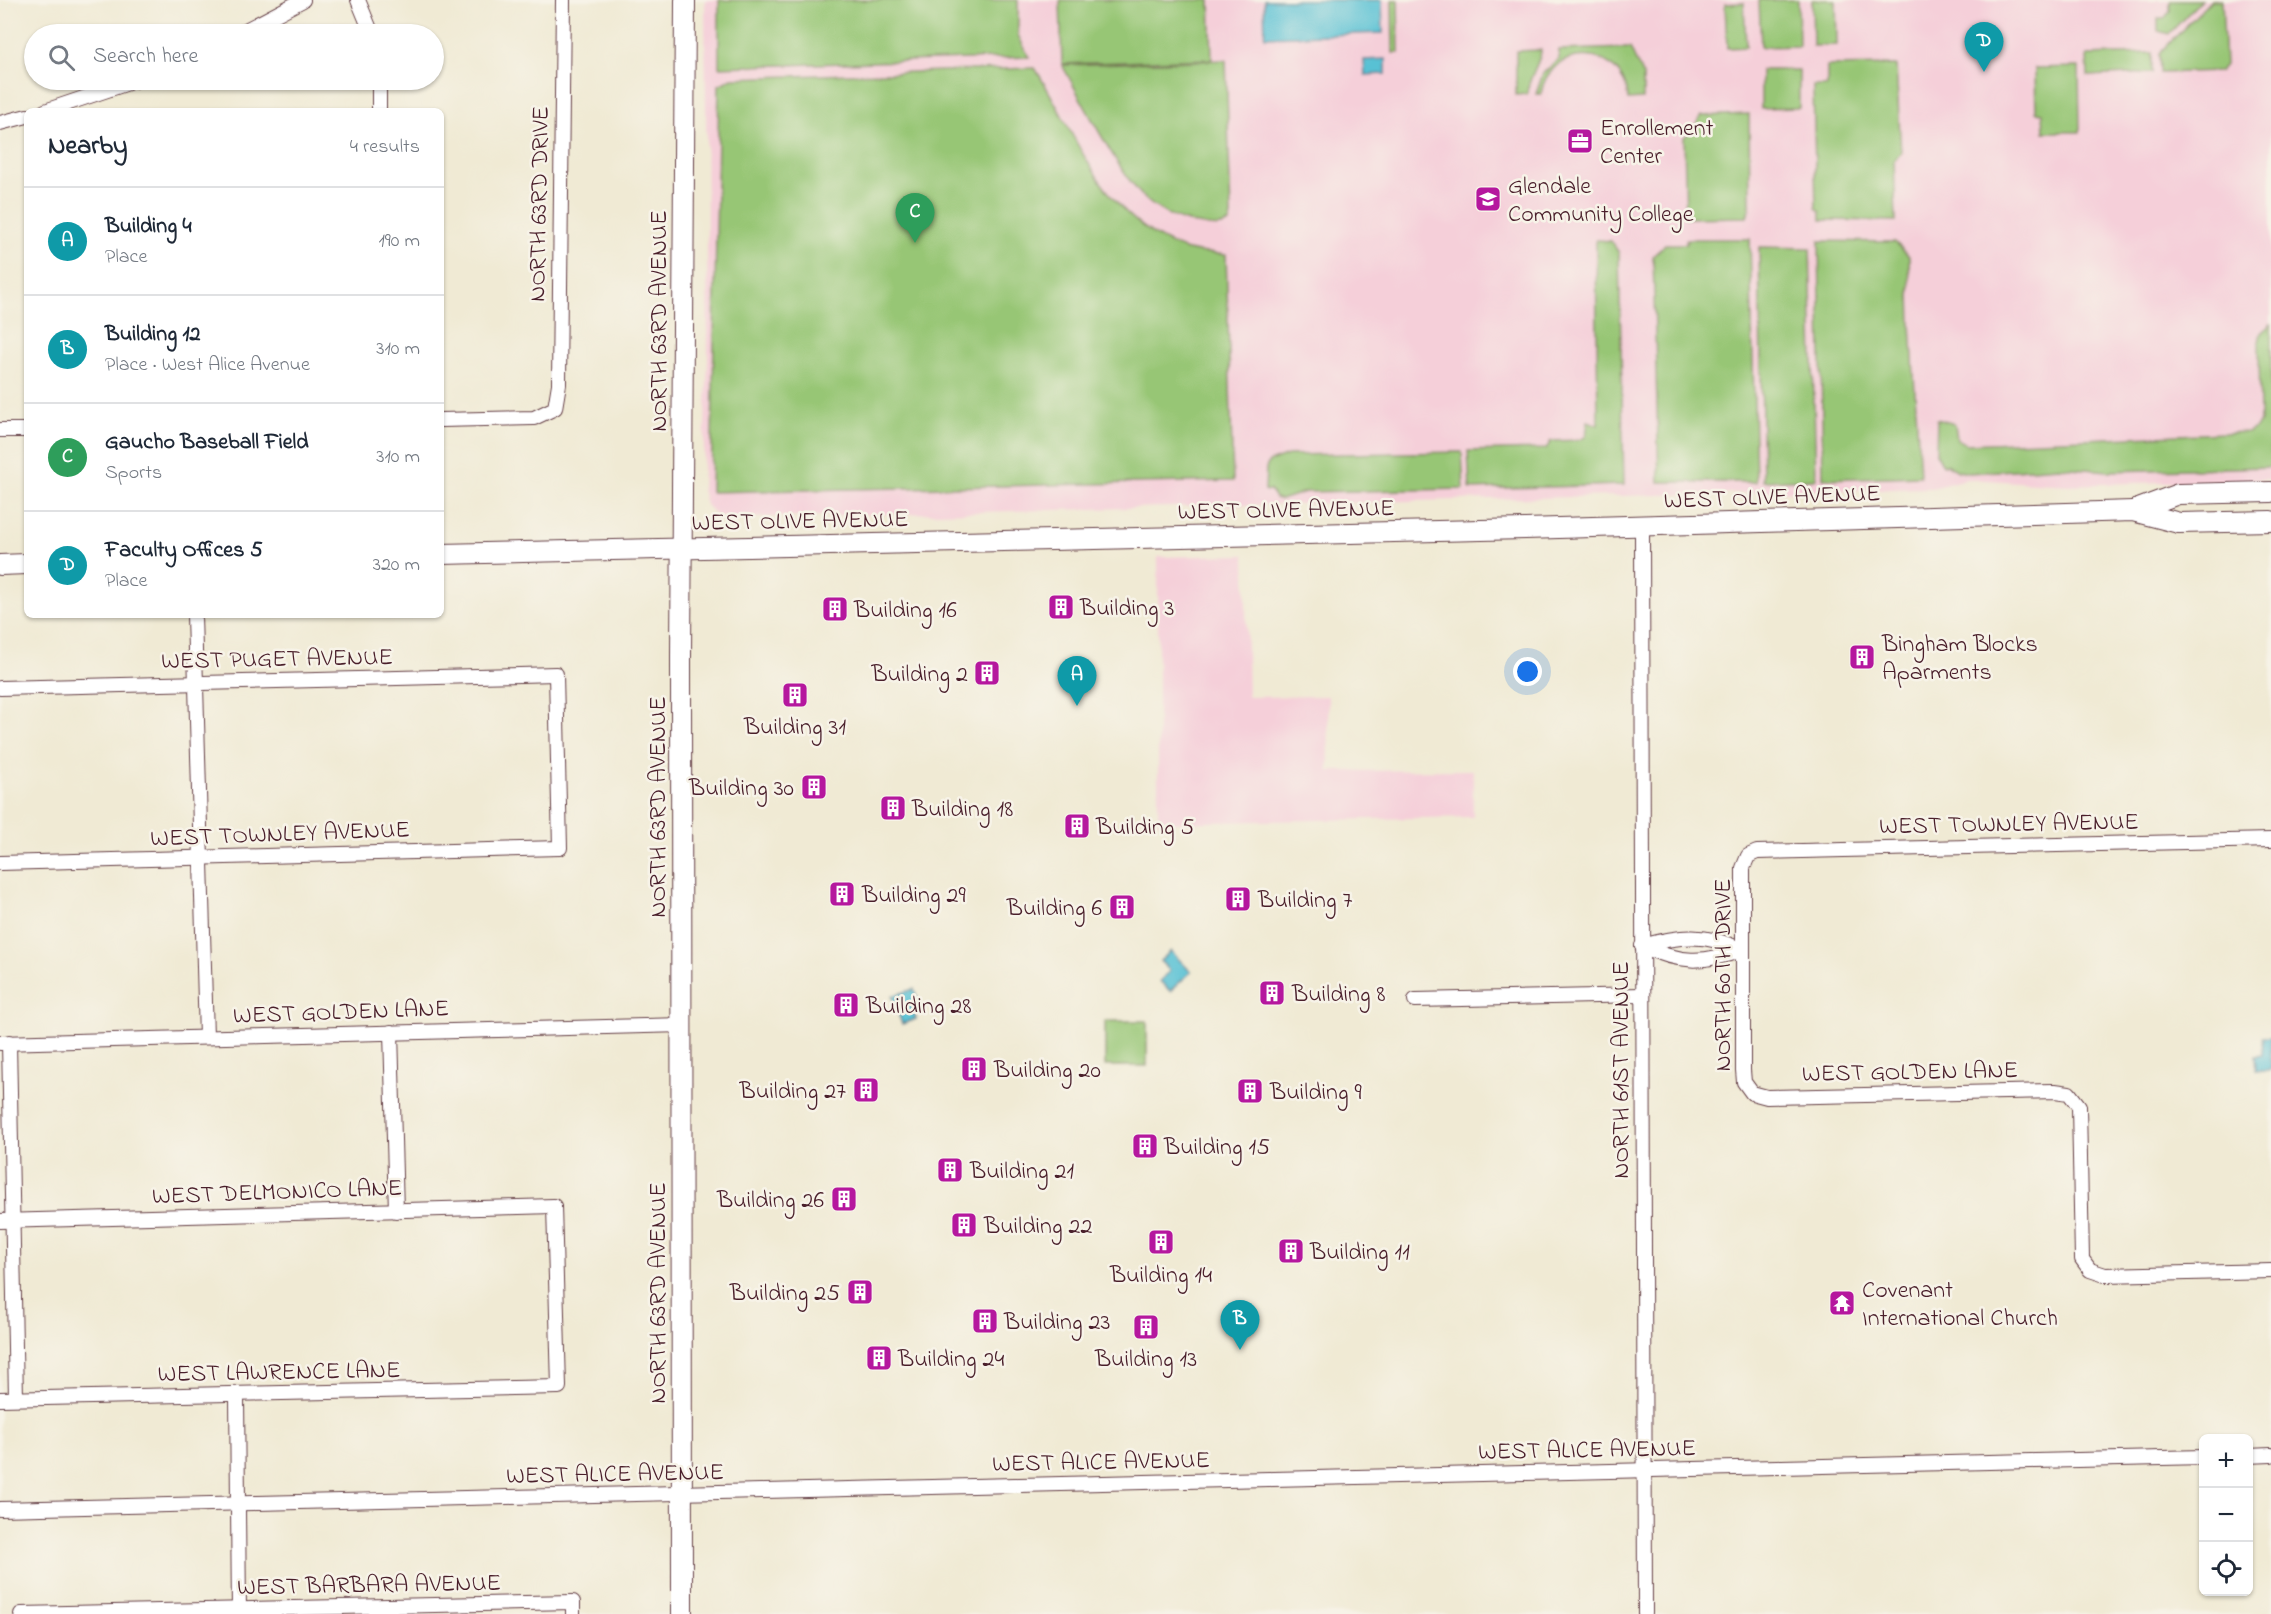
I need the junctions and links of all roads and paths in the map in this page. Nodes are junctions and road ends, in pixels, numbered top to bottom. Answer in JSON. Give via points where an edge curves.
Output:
{"nodes":[{"id":1,"x":303,"y":0,"type":"edge"},
{"id":2,"x":358,"y":0,"type":"edge"},
{"id":3,"x":563,"y":0,"type":"edge"},
{"id":4,"x":685,"y":0,"type":"edge"},
{"id":5,"x":257,"y":24,"type":"edge"},
{"id":6,"x":368,"y":24,"type":"edge"},
{"id":7,"x":107,"y":90,"type":"edge"},
{"id":8,"x":379,"y":90,"type":"edge"},
{"id":9,"x":54,"y":108,"type":"edge"},
{"id":10,"x":379,"y":108,"type":"edge"},
{"id":11,"x":24,"y":117,"type":"edge"},
{"id":12,"x":0,"y":123,"type":"edge"},
{"id":13,"x":444,"y":420,"type":"edge"},
{"id":14,"x":0,"y":430,"type":"edge"},
{"id":15,"x":24,"y":430,"type":"edge"},
{"id":16,"x":2271,"y":492,"type":"edge"},
{"id":17,"x":2133,"y":511,"type":"junction"},
{"id":18,"x":2271,"y":521,"type":"edge"},
{"id":19,"x":1642,"y":526,"type":"junction"},
{"id":20,"x":682,"y":549,"type":"junction"},
{"id":21,"x":444,"y":554,"type":"edge"},
{"id":22,"x":24,"y":564,"type":"edge"},
{"id":23,"x":0,"y":565,"type":"edge"},
{"id":24,"x":194,"y":618,"type":"edge"},
{"id":25,"x":196,"y":683,"type":"junction"},
{"id":26,"x":0,"y":688,"type":"edge"},
{"id":27,"x":2271,"y":840,"type":"edge"},
{"id":28,"x":560,"y":848,"type":"joint"},
{"id":29,"x":1748,"y":856,"type":"joint"},
{"id":30,"x":201,"y":858,"type":"junction"},
{"id":31,"x":0,"y":863,"type":"edge"},
{"id":32,"x":1642,"y":946,"type":"junction"},
{"id":33,"x":1742,"y":950,"type":"junction"},
{"id":34,"x":1642,"y":995,"type":"junction"},
{"id":35,"x":1415,"y":1000,"type":"dead end"},
{"id":36,"x":683,"y":1025,"type":"junction"},
{"id":37,"x":391,"y":1032,"type":"junction"},
{"id":38,"x":206,"y":1037,"type":"junction"},
{"id":39,"x":4,"y":1043,"type":"edge"},
{"id":40,"x":1752,"y":1093,"type":"joint"},
{"id":41,"x":396,"y":1210,"type":"junction"},
{"id":42,"x":6,"y":1221,"type":"edge"},
{"id":43,"x":2271,"y":1270,"type":"edge"},
{"id":44,"x":559,"y":1387,"type":"joint"},
{"id":45,"x":237,"y":1395,"type":"junction"},
{"id":46,"x":16,"y":1398,"type":"junction"},
{"id":47,"x":0,"y":1399,"type":"edge"},
{"id":48,"x":2271,"y":1455,"type":"edge"},
{"id":49,"x":2253,"y":1456,"type":"edge"},
{"id":50,"x":2199,"y":1457,"type":"edge"},
{"id":51,"x":1644,"y":1471,"type":"junction"},
{"id":52,"x":682,"y":1494,"type":"junction"},
{"id":53,"x":238,"y":1503,"type":"junction"},
{"id":54,"x":0,"y":1509,"type":"edge"},
{"id":55,"x":573,"y":1608,"type":"edge"},
{"id":56,"x":239,"y":1612,"type":"edge"},
{"id":57,"x":21,"y":1614,"type":"edge"},
{"id":58,"x":682,"y":1614,"type":"edge"},
{"id":59,"x":1645,"y":1614,"type":"edge"}],
"edges":[{"from":1,"to":5,"type":"street"},
{"from":2,"to":6,"type":"street"},
{"from":3,"to":13,"type":"street","name":"NORTH 63RD DRIVE","via":[[559,384],[555,408],[534,418]]},
{"from":4,"to":20,"type":"main road","name":"NORTH 63RD AVENUE"},
{"from":7,"to":9,"type":"street"},
{"from":8,"to":10,"type":"street"},
{"from":11,"to":12,"type":"street"},
{"from":14,"to":15,"type":"street"},
{"from":16,"to":17,"type":"main road","name":"WEST OLIVE AVENUE","via":[[2178,494]]},
{"from":17,"to":18,"type":"main road","name":"WEST OLIVE AVENUE","via":[[2179,523]]},
{"from":17,"to":19,"type":"main road","name":"WEST OLIVE AVENUE"},
{"from":19,"to":20,"type":"main road","name":"WEST OLIVE AVENUE"},
{"from":19,"to":32,"type":"street","name":"NORTH 61ST AVENUE"},
{"from":20,"to":21,"type":"main road","name":"WEST OLIVE AVENUE"},
{"from":20,"to":36,"type":"main road","name":"NORTH 63RD AVENUE"},
{"from":22,"to":23,"type":"main road"},
{"from":24,"to":25,"type":"street"},
{"from":25,"to":26,"type":"street","name":"WEST PUGET AVENUE"},
{"from":25,"to":28,"type":"street","name":"WEST PUGET AVENUE","via":[[556,674]]},
{"from":25,"to":30,"type":"street"},
{"from":27,"to":29,"type":"street","name":"WEST TOWNLEY AVENUE","via":[[1757,852]]},
{"from":28,"to":30,"type":"street","name":"WEST TOWNLEY AVENUE"},
{"from":29,"to":33,"type":"street","name":"NORTH 60TH DRIVE","via":[[1743,868]]},
{"from":30,"to":31,"type":"street","name":"WEST TOWNLEY AVENUE"},
{"from":30,"to":38,"type":"street"},
{"from":32,"to":33,"type":"street","via":[[1668,939],[1717,938]]},
{"from":32,"to":33,"type":"street","via":[[1671,959],[1717,959]]},
{"from":32,"to":34,"type":"street","name":"NORTH 61ST AVENUE"},
{"from":33,"to":40,"type":"street","name":"NORTH 60TH DRIVE","via":[[1743,1070],[1744,1082]]},
{"from":34,"to":35,"type":"street"},
{"from":34,"to":51,"type":"street","name":"NORTH 61ST AVENUE"},
{"from":36,"to":37,"type":"street","name":"WEST GOLDEN LANE"},
{"from":36,"to":52,"type":"main road","name":"NORTH 63RD AVENUE"},
{"from":37,"to":38,"type":"street","name":"WEST GOLDEN LANE"},
{"from":37,"to":41,"type":"street"},
{"from":38,"to":39,"type":"street","name":"WEST GOLDEN LANE"},
{"from":39,"to":42,"type":"street"},
{"from":40,"to":43,"type":"street","name":"WEST GOLDEN LANE","via":[[1767,1097],[2055,1091],[2069,1094],[2079,1106],[2082,1259],[2090,1270],[2105,1275]]},
{"from":41,"to":42,"type":"street","name":"WEST DELMONICO LANE"},
{"from":41,"to":44,"type":"street","name":"WEST DELMONICO LANE","via":[[554,1206]]},
{"from":42,"to":46,"type":"street"},
{"from":44,"to":45,"type":"street","name":"WEST LAWRENCE LANE"},
{"from":45,"to":46,"type":"street","name":"WEST LAWRENCE LANE"},
{"from":45,"to":53,"type":"street"},
{"from":46,"to":47,"type":"street","name":"WEST LAWRENCE LANE"},
{"from":48,"to":49,"type":"street"},
{"from":50,"to":51,"type":"street","name":"WEST ALICE AVENUE"},
{"from":51,"to":52,"type":"street","name":"WEST ALICE AVENUE"},
{"from":51,"to":59,"type":"street","name":"NORTH 61ST AVENUE"},
{"from":52,"to":53,"type":"street","name":"WEST ALICE AVENUE"},
{"from":52,"to":58,"type":"main road","name":"NORTH 63RD AVENUE"},
{"from":53,"to":54,"type":"street","name":"WEST ALICE AVENUE"},
{"from":53,"to":56,"type":"street"},
{"from":55,"to":56,"type":"street","name":"WEST BARBARA AVENUE"},
{"from":56,"to":57,"type":"street","name":"WEST BARBARA AVENUE"}]}
